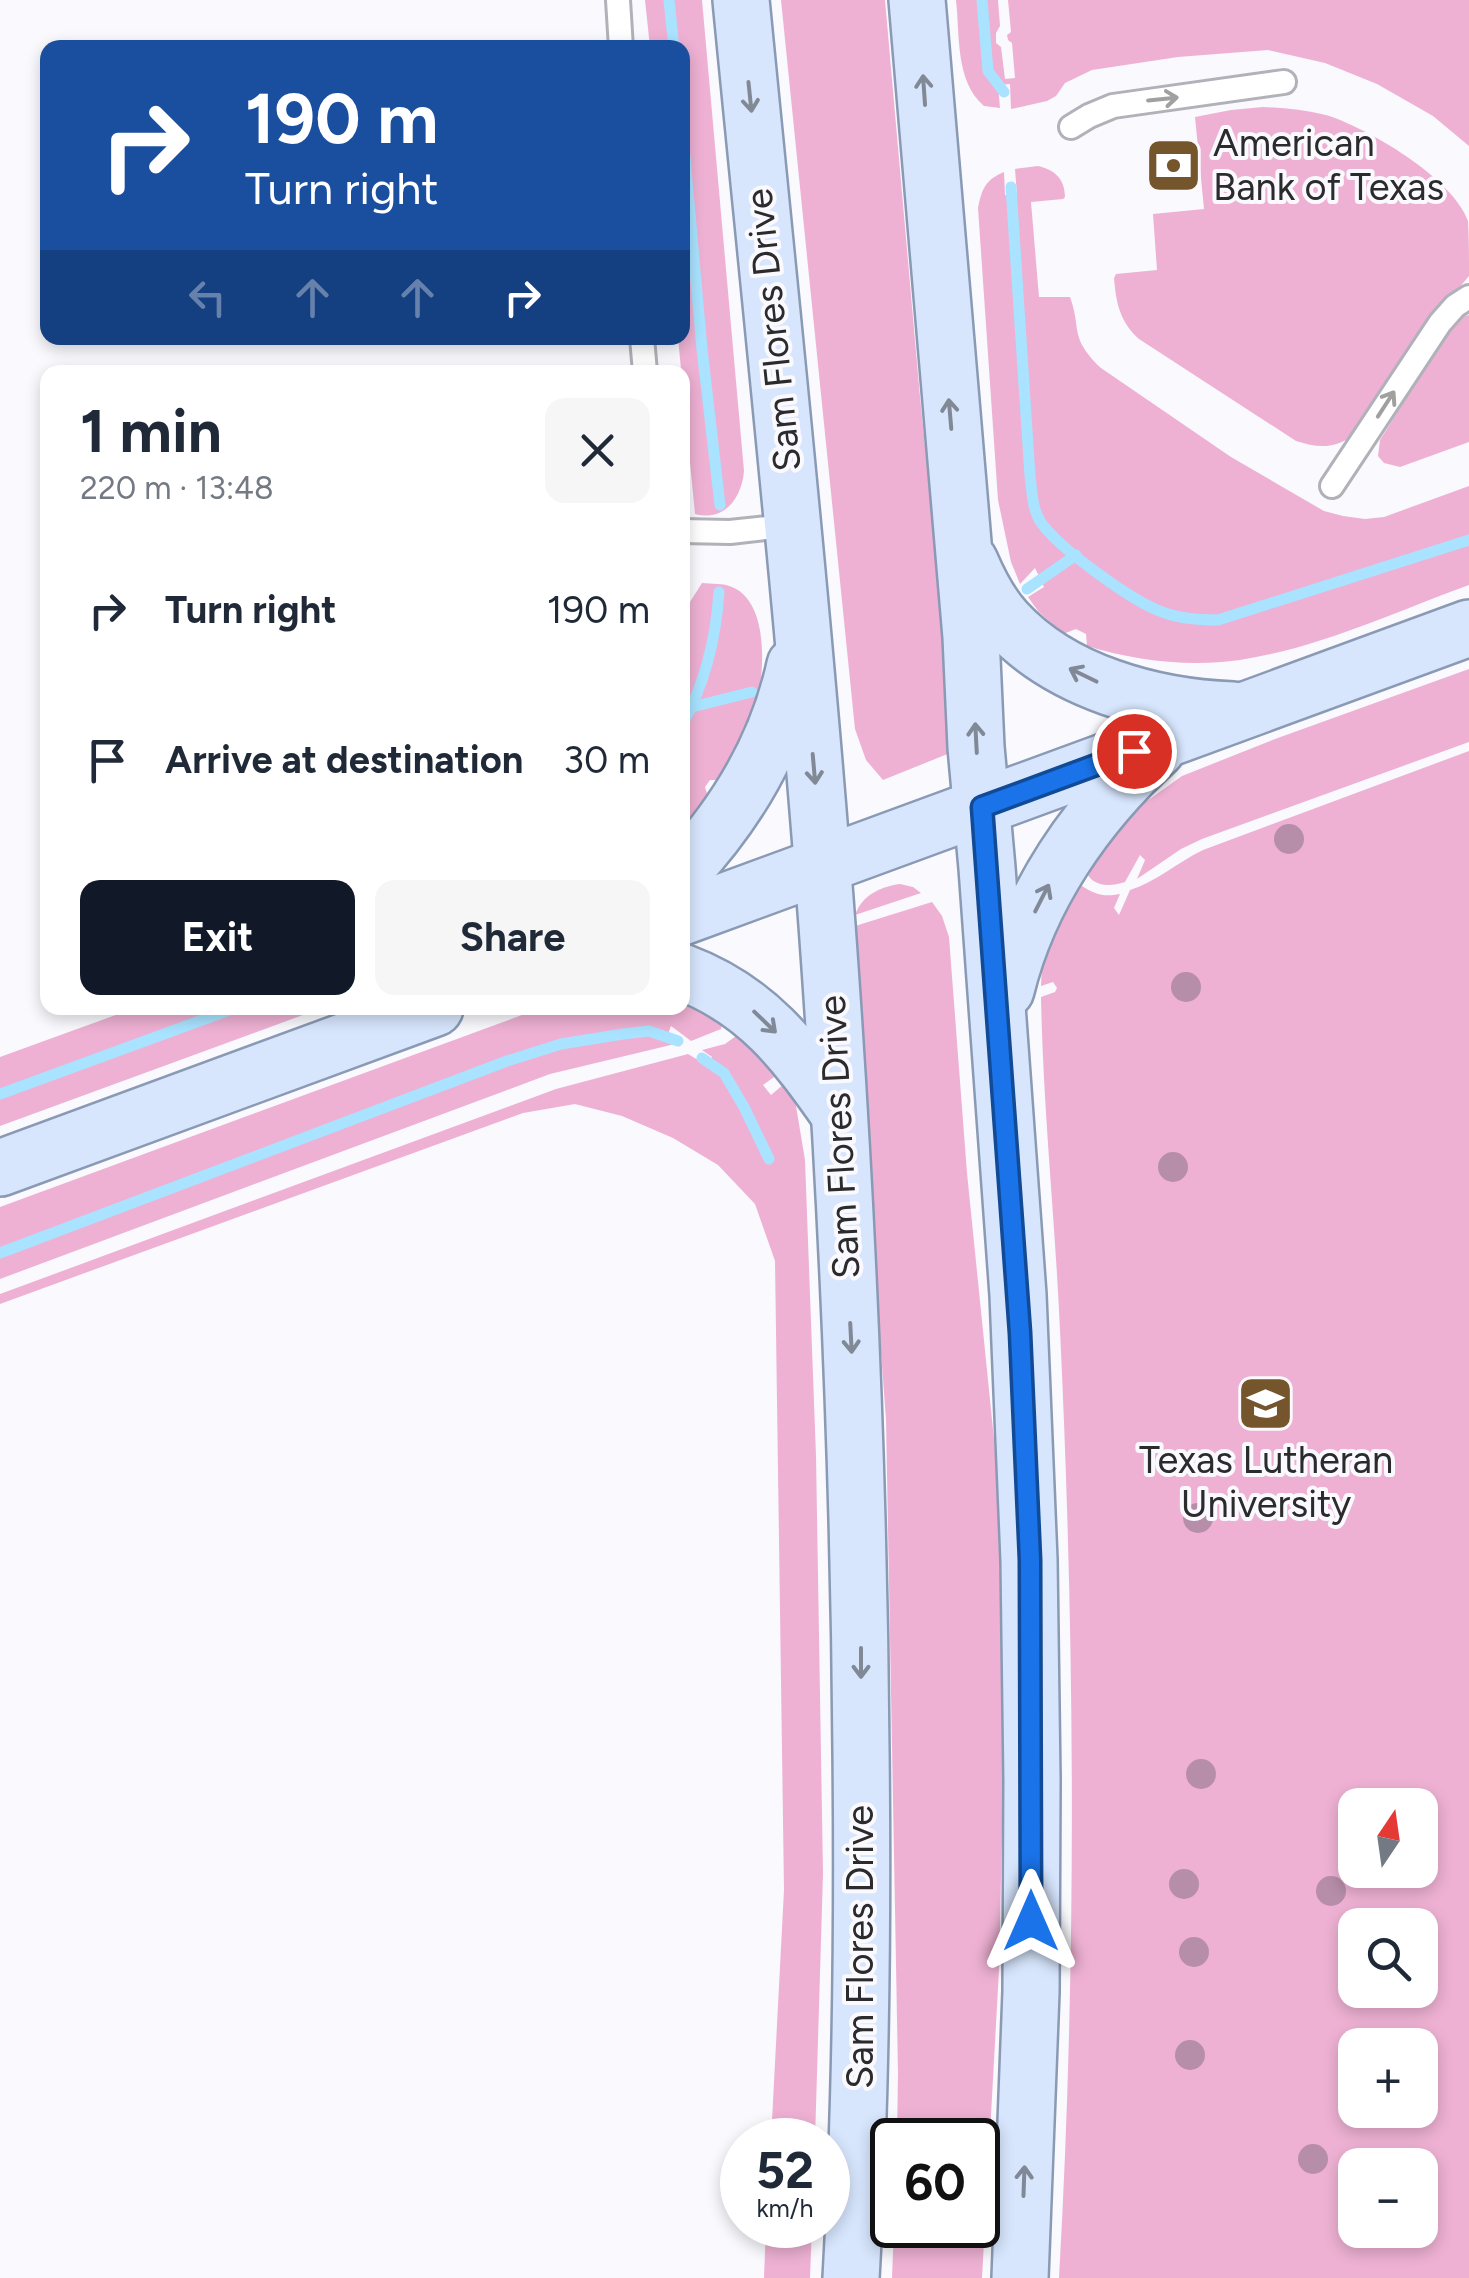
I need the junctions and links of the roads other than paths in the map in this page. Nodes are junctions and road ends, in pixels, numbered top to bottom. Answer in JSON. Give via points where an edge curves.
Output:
{"nodes":[{"id":1,"x":618,"y":0,"type":"edge"},
{"id":2,"x":741,"y":0,"type":"edge"},
{"id":3,"x":917,"y":0,"type":"edge"},
{"id":4,"x":620,"y":40,"type":"edge"},
{"id":5,"x":1284,"y":82,"type":"dead end"},
{"id":6,"x":1071,"y":127,"type":"dead end"},
{"id":7,"x":1469,"y":297,"type":"edge"},
{"id":8,"x":1332,"y":486,"type":"dead end"},
{"id":9,"x":792,"y":525,"type":"junction"},
{"id":10,"x":690,"y":531,"type":"edge"},
{"id":11,"x":961,"y":540,"type":"junction"},
{"id":12,"x":1469,"y":628,"type":"edge"},
{"id":13,"x":802,"y":632,"type":"junction"},
{"id":14,"x":1246,"y":710,"type":"junction"},
{"id":15,"x":1170,"y":737,"type":"junction"},
{"id":16,"x":982,"y":807,"type":"junction"},
{"id":17,"x":690,"y":862,"type":"edge"},
{"id":18,"x":822,"y":866,"type":"junction"},
{"id":19,"x":690,"y":914,"type":"edge"},
{"id":20,"x":690,"y":976,"type":"edge"},
{"id":21,"x":415,"y":1015,"type":"edge"},
{"id":22,"x":998,"y":1022,"type":"junction"},
{"id":23,"x":838,"y":1114,"type":"junction"},
{"id":24,"x":0,"y":1168,"type":"edge"},
{"id":25,"x":851,"y":2278,"type":"edge"},
{"id":26,"x":1020,"y":2278,"type":"edge"}],
"edges":[{"from":1,"to":4,"type":"lane"},
{"from":2,"to":9,"type":"main road","name":"Sam Flores Drive","one_way":true},
{"from":11,"to":3,"type":"main road","one_way":true},
{"from":6,"to":5,"type":"lane","one_way":true,"via":[[1112,106]]},
{"from":8,"to":7,"type":"lane","one_way":true,"via":[[1440,323]]},
{"from":9,"to":10,"type":"lane"},
{"from":9,"to":13,"type":"main road","name":"Sam Flores Drive"},
{"from":14,"to":11,"type":"main road","one_way":true,"via":[[1130,694],[1061,664],[1005,621]]},
{"from":16,"to":11,"type":"main road","one_way":true},
{"from":12,"to":14,"type":"main road"},
{"from":13,"to":17,"type":"main road","via":[[760,766]]},
{"from":13,"to":18,"type":"main road","name":"Sam Flores Drive","one_way":true},
{"from":14,"to":15,"type":"main road"},
{"from":15,"to":16,"type":"main road"},
{"from":22,"to":15,"type":"main road","one_way":true,"via":[[1024,934],[1058,868],[1103,804]]},
{"from":16,"to":18,"type":"main road"},
{"from":16,"to":22,"type":"main road"},
{"from":18,"to":19,"type":"main road"},
{"from":18,"to":23,"type":"main road","name":"Sam Flores Drive"},
{"from":20,"to":23,"type":"main road","one_way":true,"via":[[765,1021]]},
{"from":21,"to":24,"type":"main road"},
{"from":26,"to":22,"type":"main road","one_way":true,"via":[[1031,1992],[1030,1560]]},
{"from":23,"to":25,"type":"main road","name":"Sam Flores Drive","one_way":true,"via":[[861,1676],[862,2014]]}]}
